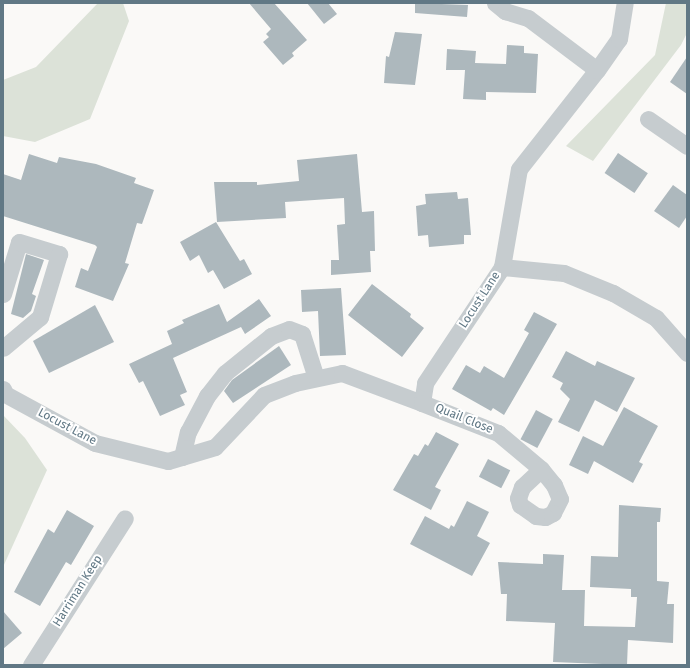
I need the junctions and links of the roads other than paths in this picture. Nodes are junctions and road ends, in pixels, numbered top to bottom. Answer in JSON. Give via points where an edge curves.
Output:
{"nodes":[{"id":1,"x":495,"y":3,"type":"edge"},
{"id":2,"x":625,"y":3,"type":"edge"},
{"id":3,"x":528,"y":10,"type":"edge"},
{"id":4,"x":598,"y":70,"type":"junction"},
{"id":5,"x":648,"y":119,"type":"dead end"},
{"id":6,"x":687,"y":146,"type":"edge"},
{"id":7,"x":502,"y":267,"type":"junction"},
{"id":8,"x":3,"y":294,"type":"edge"},
{"id":9,"x":3,"y":348,"type":"edge"},
{"id":10,"x":687,"y":353,"type":"edge"},
{"id":11,"x":316,"y":378,"type":"junction"},
{"id":12,"x":3,"y":389,"type":"edge"},
{"id":13,"x":422,"y":403,"type":"junction"},
{"id":14,"x":182,"y":457,"type":"junction"},
{"id":15,"x":540,"y":469,"type":"dead end"},
{"id":16,"x":124,"y":518,"type":"dead end"},
{"id":17,"x":31,"y":665,"type":"edge"}],
"edges":[{"from":1,"to":3,"type":"street","via":[[505,11]]},
{"from":2,"to":4,"type":"street","name":"Locust Lane","via":[[619,39]]},
{"from":3,"to":4,"type":"street"},
{"from":4,"to":7,"type":"street","name":"Locust Lane","via":[[519,169]]},
{"from":5,"to":6,"type":"street"},
{"from":7,"to":10,"type":"street","via":[[564,273],[613,293],[656,318]]},
{"from":7,"to":13,"type":"street","name":"Locust Lane","via":[[425,384]]},
{"from":8,"to":9,"type":"street","via":[[19,242],[59,254],[40,317]]},
{"from":11,"to":13,"type":"street","name":"Locust Lane","via":[[342,373]]},
{"from":11,"to":14,"type":"street","name":"Locust Lane","via":[[264,395],[215,447]]},
{"from":11,"to":14,"type":"street","via":[[302,334],[289,329],[271,336],[225,373],[208,396],[188,432]]},
{"from":12,"to":14,"type":"street","name":"Locust Lane","via":[[5,394],[95,443],[168,461]]},
{"from":13,"to":15,"type":"street","name":"Quail Close","via":[[498,433]]},
{"from":16,"to":17,"type":"street","name":"Harriman Keep"}]}
